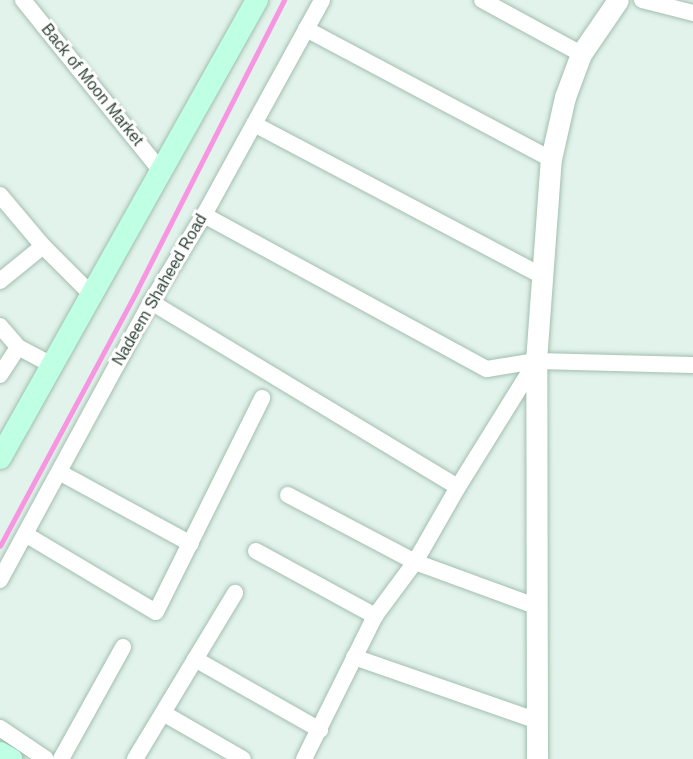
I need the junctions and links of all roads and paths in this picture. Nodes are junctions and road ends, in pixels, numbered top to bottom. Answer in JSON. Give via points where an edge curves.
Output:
{"nodes":[{"id":1,"x":23,"y":0,"type":"edge"},
{"id":2,"x":257,"y":0,"type":"edge"},
{"id":3,"x":322,"y":0,"type":"edge"},
{"id":4,"x":482,"y":0,"type":"edge"},
{"id":5,"x":618,"y":0,"type":"edge"},
{"id":6,"x":642,"y":0,"type":"edge"},
{"id":7,"x":693,"y":13,"type":"edge"},
{"id":8,"x":306,"y":28,"type":"junction"},
{"id":9,"x":581,"y":54,"type":"junction"},
{"id":10,"x":254,"y":124,"type":"junction"},
{"id":11,"x":551,"y":159,"type":"junction"},
{"id":12,"x":161,"y":171,"type":"junction"},
{"id":13,"x":0,"y":195,"type":"edge"},
{"id":14,"x":204,"y":215,"type":"junction"},
{"id":15,"x":43,"y":246,"type":"junction"},
{"id":16,"x":541,"y":275,"type":"junction"},
{"id":17,"x":0,"y":281,"type":"edge"},
{"id":18,"x":92,"y":294,"type":"junction"},
{"id":19,"x":151,"y":302,"type":"junction"},
{"id":20,"x":0,"y":326,"type":"edge"},
{"id":21,"x":18,"y":347,"type":"junction"},
{"id":22,"x":536,"y":361,"type":"junction"},
{"id":23,"x":52,"y":365,"type":"junction"},
{"id":24,"x":693,"y":365,"type":"edge"},
{"id":25,"x":0,"y":375,"type":"edge"},
{"id":26,"x":262,"y":398,"type":"dead end"},
{"id":27,"x":2,"y":452,"type":"edge"},
{"id":28,"x":58,"y":472,"type":"junction"},
{"id":29,"x":458,"y":487,"type":"junction"},
{"id":30,"x":288,"y":495,"type":"dead end"},
{"id":31,"x":25,"y":534,"type":"junction"},
{"id":32,"x":191,"y":544,"type":"junction"},
{"id":33,"x":256,"y":551,"type":"dead end"},
{"id":34,"x":416,"y":562,"type":"junction"},
{"id":35,"x":0,"y":580,"type":"edge"},
{"id":36,"x":235,"y":593,"type":"dead end"},
{"id":37,"x":538,"y":607,"type":"junction"},
{"id":38,"x":375,"y":616,"type":"junction"},
{"id":39,"x":123,"y":647,"type":"dead end"},
{"id":40,"x":354,"y":657,"type":"junction"},
{"id":41,"x":195,"y":659,"type":"junction"},
{"id":42,"x":163,"y":713,"type":"junction"},
{"id":43,"x":538,"y":721,"type":"junction"},
{"id":44,"x":0,"y":728,"type":"edge"},
{"id":45,"x":320,"y":730,"type":"junction"},
{"id":46,"x":0,"y":753,"type":"edge"},
{"id":47,"x":312,"y":756,"type":"edge"},
{"id":48,"x":11,"y":759,"type":"edge"},
{"id":49,"x":46,"y":759,"type":"edge"},
{"id":50,"x":62,"y":759,"type":"edge"},
{"id":51,"x":135,"y":759,"type":"edge"},
{"id":52,"x":243,"y":759,"type":"edge"},
{"id":53,"x":537,"y":759,"type":"edge"}],
"edges":[{"from":1,"to":12,"type":"street","name":"Back of Moon Market"},
{"from":2,"to":12,"type":"main road"},
{"from":3,"to":8,"type":"street","name":"Nadeem Shaheed Road"},
{"from":4,"to":9,"type":"street"},
{"from":5,"to":9,"type":"street"},
{"from":6,"to":7,"type":"street"},
{"from":8,"to":10,"type":"street","name":"Nadeem Shaheed Road"},
{"from":8,"to":11,"type":"street"},
{"from":9,"to":11,"type":"street","via":[[565,97]]},
{"from":10,"to":14,"type":"street","name":"Nadeem Shaheed Road"},
{"from":10,"to":16,"type":"street"},
{"from":11,"to":16,"type":"street"},
{"from":12,"to":18,"type":"main road"},
{"from":13,"to":15,"type":"street"},
{"from":14,"to":19,"type":"street","name":"Nadeem Shaheed Road"},
{"from":14,"to":22,"type":"street","via":[[487,369]]},
{"from":15,"to":17,"type":"street"},
{"from":15,"to":18,"type":"street"},
{"from":16,"to":22,"type":"street"},
{"from":18,"to":23,"type":"main road"},
{"from":19,"to":28,"type":"street","name":"Nadeem Shaheed Road"},
{"from":19,"to":29,"type":"street"},
{"from":20,"to":21,"type":"street"},
{"from":21,"to":23,"type":"street"},
{"from":21,"to":25,"type":"street"},
{"from":22,"to":24,"type":"street"},
{"from":22,"to":29,"type":"street"},
{"from":22,"to":37,"type":"street"},
{"from":23,"to":27,"type":"main road"},
{"from":26,"to":32,"type":"street"},
{"from":28,"to":31,"type":"street","name":"Nadeem Shaheed Road"},
{"from":28,"to":32,"type":"street"},
{"from":29,"to":34,"type":"street"},
{"from":30,"to":34,"type":"street"},
{"from":31,"to":32,"type":"street","via":[[156,612]]},
{"from":31,"to":35,"type":"street","name":"Nadeem Shaheed Road"},
{"from":33,"to":38,"type":"street"},
{"from":34,"to":37,"type":"street"},
{"from":34,"to":38,"type":"street"},
{"from":36,"to":41,"type":"street"},
{"from":37,"to":43,"type":"street"},
{"from":38,"to":40,"type":"street"},
{"from":39,"to":50,"type":"street"},
{"from":40,"to":43,"type":"street"},
{"from":40,"to":45,"type":"street"},
{"from":41,"to":42,"type":"street"},
{"from":41,"to":45,"type":"street"},
{"from":42,"to":51,"type":"street"},
{"from":42,"to":52,"type":"street"},
{"from":43,"to":53,"type":"street"},
{"from":44,"to":49,"type":"street"},
{"from":45,"to":47,"type":"street"},
{"from":46,"to":48,"type":"main road"}]}
